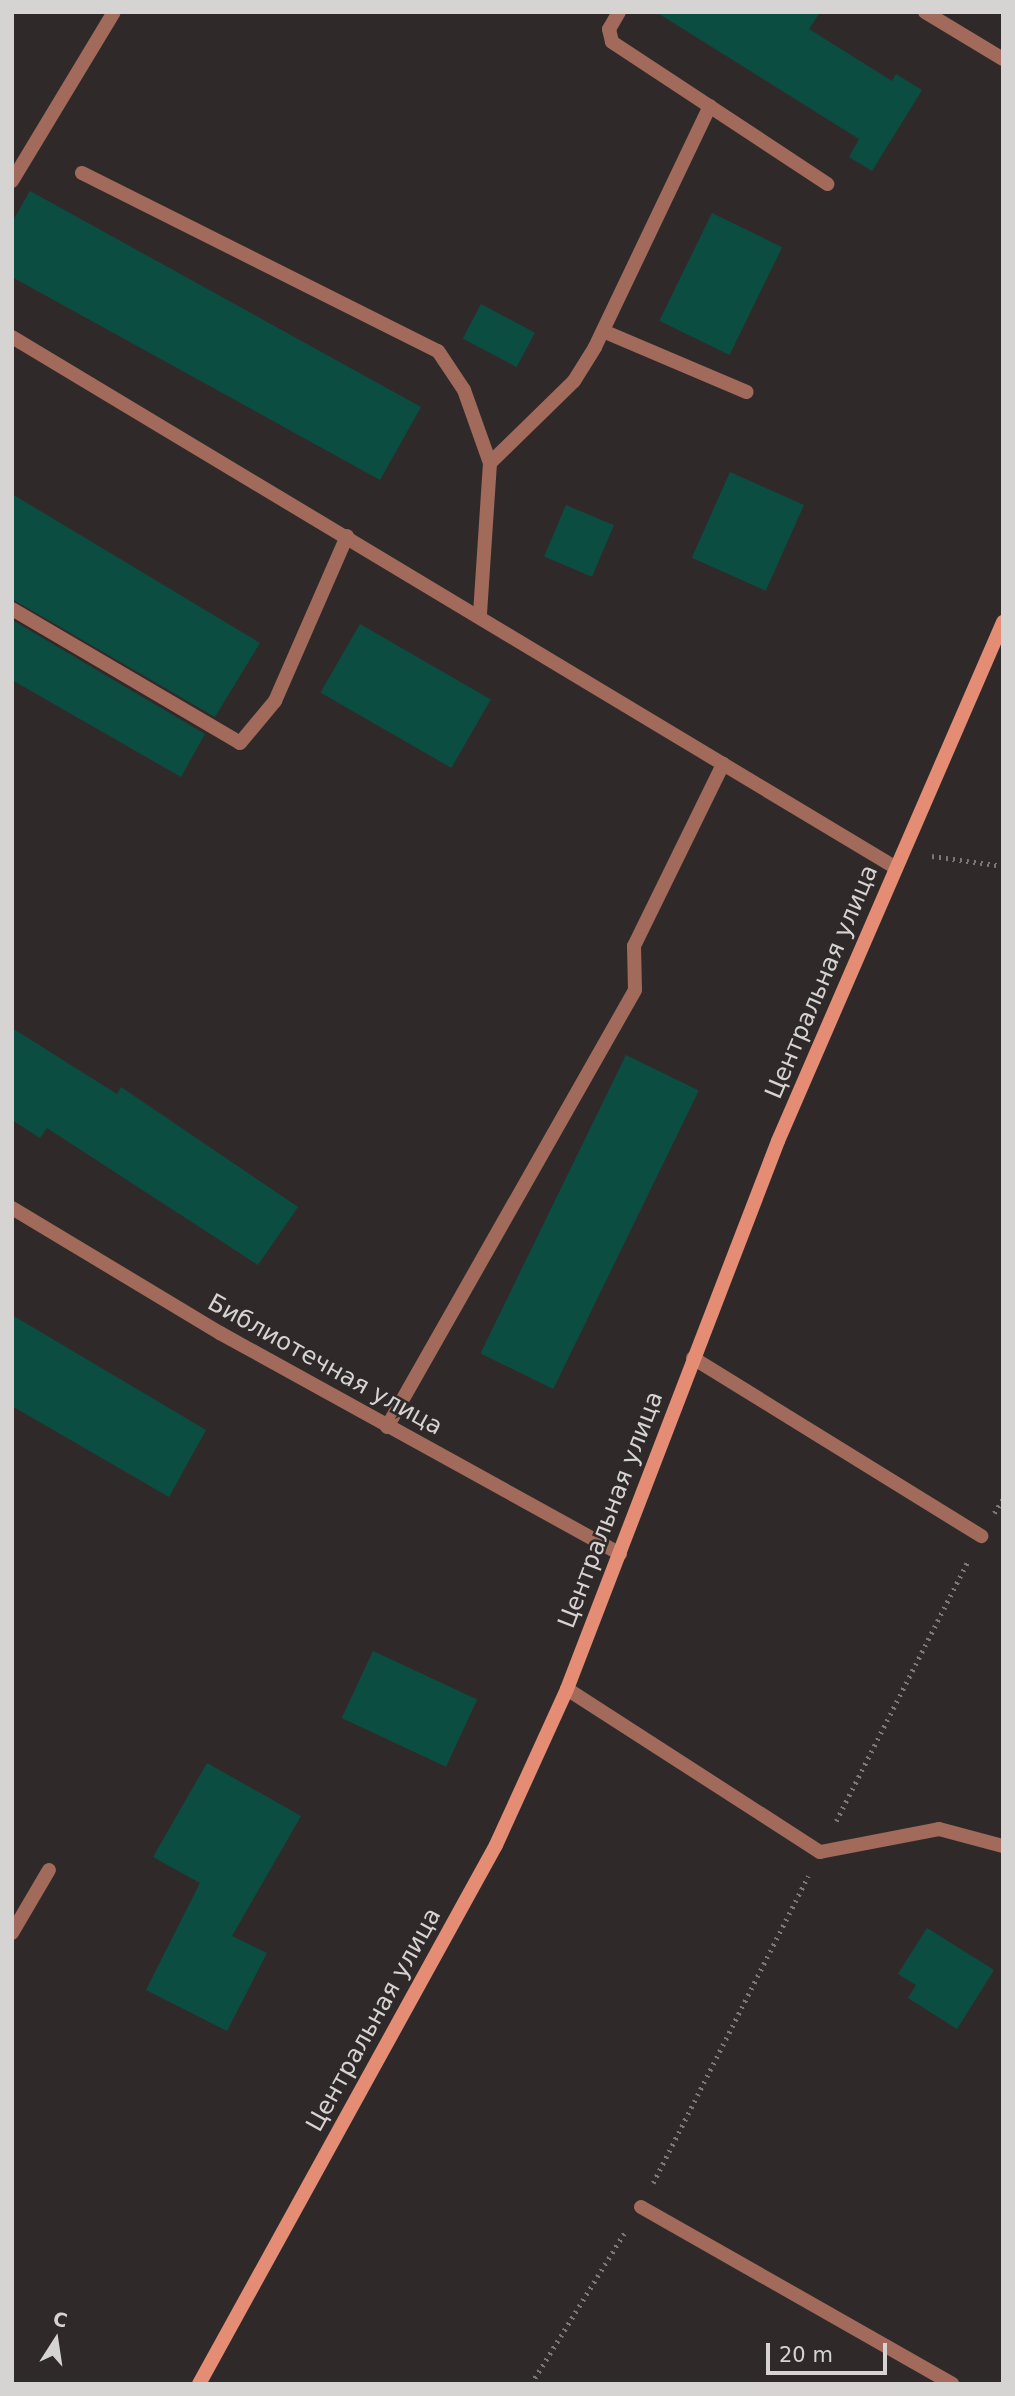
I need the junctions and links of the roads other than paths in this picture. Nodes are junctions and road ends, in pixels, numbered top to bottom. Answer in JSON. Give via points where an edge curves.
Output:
{"nodes":[{"id":1,"x":114,"y":12,"type":"edge"},
{"id":2,"x":619,"y":12,"type":"edge"},
{"id":3,"x":925,"y":12,"type":"edge"},
{"id":4,"x":1003,"y":59,"type":"edge"},
{"id":5,"x":709,"y":106,"type":"junction"},
{"id":6,"x":82,"y":173,"type":"dead end"},
{"id":7,"x":12,"y":181,"type":"edge"},
{"id":8,"x":827,"y":184,"type":"dead end"},
{"id":9,"x":603,"y":331,"type":"junction"},
{"id":10,"x":12,"y":337,"type":"edge"},
{"id":11,"x":747,"y":392,"type":"dead end"},
{"id":12,"x":490,"y":463,"type":"junction"},
{"id":13,"x":347,"y":536,"type":"junction"},
{"id":14,"x":12,"y":609,"type":"edge"},
{"id":15,"x":480,"y":614,"type":"junction"},
{"id":16,"x":1003,"y":622,"type":"edge"},
{"id":17,"x":723,"y":764,"type":"junction"},
{"id":18,"x":896,"y":868,"type":"junction"},
{"id":19,"x":12,"y":1208,"type":"edge"},
{"id":20,"x":693,"y":1358,"type":"junction"},
{"id":21,"x":387,"y":1427,"type":"junction"},
{"id":22,"x":981,"y":1536,"type":"road end"},
{"id":23,"x":620,"y":1554,"type":"junction"},
{"id":24,"x":567,"y":1689,"type":"junction"},
{"id":25,"x":1003,"y":1846,"type":"edge"},
{"id":26,"x":49,"y":1870,"type":"dead end"},
{"id":27,"x":12,"y":1933,"type":"edge"},
{"id":28,"x":641,"y":2207,"type":"road end"},
{"id":29,"x":199,"y":2384,"type":"edge"},
{"id":30,"x":952,"y":2384,"type":"edge"}],
"edges":[{"from":1,"to":7,"type":"street"},
{"from":2,"to":5,"type":"street","via":[[610,29],[612,42]]},
{"from":3,"to":4,"type":"street"},
{"from":5,"to":8,"type":"street"},
{"from":5,"to":9,"type":"street"},
{"from":6,"to":12,"type":"street","via":[[438,351],[464,390]]},
{"from":9,"to":11,"type":"street"},
{"from":9,"to":12,"type":"street","via":[[574,381]]},
{"from":10,"to":13,"type":"street"},
{"from":12,"to":15,"type":"street"},
{"from":13,"to":14,"type":"street","via":[[275,701],[240,743]]},
{"from":13,"to":15,"type":"street"},
{"from":15,"to":17,"type":"street"},
{"from":16,"to":18,"type":"main road","name":"Центральная улица"},
{"from":17,"to":18,"type":"street"},
{"from":17,"to":21,"type":"street","via":[[634,946],[635,990]]},
{"from":18,"to":20,"type":"main road","name":"Центральная улица"},
{"from":19,"to":21,"type":"street","name":"Библиотечная улица"},
{"from":20,"to":22,"type":"street"},
{"from":20,"to":23,"type":"main road","name":"Центральная улица"},
{"from":21,"to":23,"type":"street","name":"Библиотечная улица"},
{"from":23,"to":24,"type":"main road","name":"Центральная улица"},
{"from":24,"to":25,"type":"street","via":[[820,1852],[939,1829]]},
{"from":24,"to":29,"type":"main road","name":"Центральная улица","via":[[489,1857]]},
{"from":26,"to":27,"type":"street"},
{"from":28,"to":30,"type":"street"}]}
